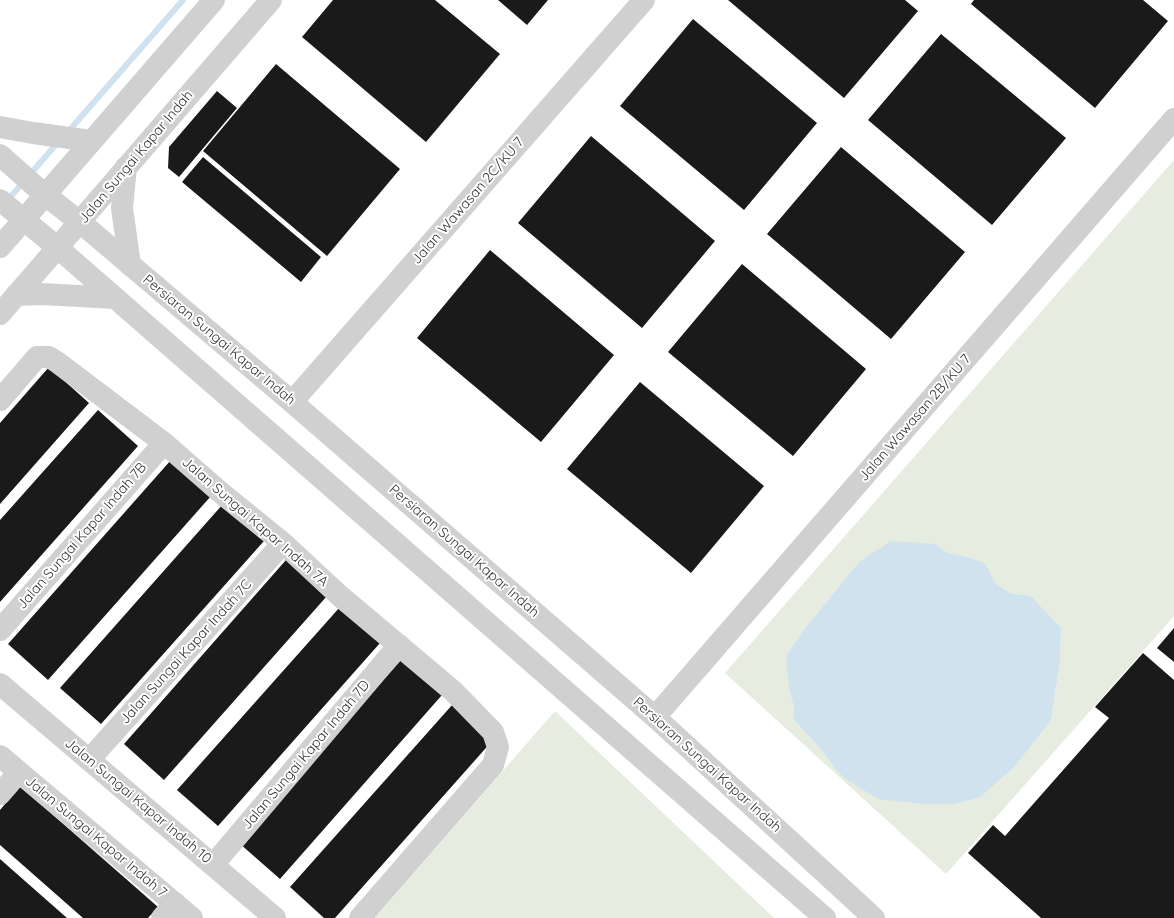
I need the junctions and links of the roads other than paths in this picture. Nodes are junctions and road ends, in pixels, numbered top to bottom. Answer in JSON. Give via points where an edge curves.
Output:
{"nodes":[{"id":1,"x":214,"y":0,"type":"edge"},
{"id":2,"x":271,"y":0,"type":"edge"},
{"id":3,"x":644,"y":0,"type":"edge"},
{"id":4,"x":1174,"y":120,"type":"edge"},
{"id":5,"x":0,"y":127,"type":"edge"},
{"id":6,"x":92,"y":141,"type":"junction"},
{"id":7,"x":6,"y":161,"type":"edge"},
{"id":8,"x":126,"y":167,"type":"junction"},
{"id":9,"x":39,"y":190,"type":"junction"},
{"id":10,"x":12,"y":210,"type":"edge"},
{"id":11,"x":80,"y":222,"type":"junction"},
{"id":12,"x":0,"y":247,"type":"edge"},
{"id":13,"x":58,"y":248,"type":"junction"},
{"id":14,"x":130,"y":264,"type":"junction"},
{"id":15,"x":16,"y":295,"type":"junction"},
{"id":16,"x":115,"y":298,"type":"junction"},
{"id":17,"x":0,"y":314,"type":"edge"},
{"id":18,"x":0,"y":400,"type":"edge"},
{"id":19,"x":292,"y":402,"type":"junction"},
{"id":20,"x":164,"y":442,"type":"junction"},
{"id":21,"x":283,"y":543,"type":"junction"},
{"id":22,"x":0,"y":630,"type":"edge"},
{"id":23,"x":399,"y":646,"type":"junction"},
{"id":24,"x":0,"y":684,"type":"edge"},
{"id":25,"x":655,"y":717,"type":"junction"},
{"id":26,"x":0,"y":756,"type":"edge"},
{"id":27,"x":89,"y":760,"type":"junction"},
{"id":28,"x":19,"y":772,"type":"junction"},
{"id":29,"x":0,"y":794,"type":"edge"},
{"id":30,"x":213,"y":865,"type":"junction"},
{"id":31,"x":168,"y":910,"type":"edge"},
{"id":32,"x":192,"y":918,"type":"edge"},
{"id":33,"x":275,"y":918,"type":"edge"},
{"id":34,"x":360,"y":918,"type":"edge"},
{"id":35,"x":825,"y":918,"type":"edge"},
{"id":36,"x":874,"y":918,"type":"edge"}],
"edges":[{"from":1,"to":6,"type":"street"},
{"from":2,"to":8,"type":"street","name":"Jalan Sungai Kapar Indah"},
{"from":3,"to":19,"type":"street","name":"Jalan Wawasan 2C/KU 7"},
{"from":4,"to":25,"type":"street","name":"Jalan Wawasan 2B/KU 7"},
{"from":5,"to":6,"type":"street"},
{"from":6,"to":9,"type":"street"},
{"from":7,"to":9,"type":"street","name":"Persiaran Sungai Kapar Indah"},
{"from":8,"to":11,"type":"street","name":"Jalan Sungai Kapar Indah"},
{"from":8,"to":14,"type":"street","via":[[122,208]]},
{"from":9,"to":10,"type":"street"},
{"from":9,"to":11,"type":"street","name":"Persiaran Sungai Kapar Indah"},
{"from":10,"to":12,"type":"street"},
{"from":10,"to":13,"type":"street"},
{"from":11,"to":13,"type":"street","name":"Jalan Sungai Kapar Indah"},
{"from":11,"to":14,"type":"street","name":"Persiaran Sungai Kapar Indah"},
{"from":13,"to":15,"type":"street","name":"Jalan Sungai Kapar Indah"},
{"from":13,"to":16,"type":"street"},
{"from":14,"to":19,"type":"street","name":"Persiaran Sungai Kapar Indah"},
{"from":15,"to":16,"type":"street"},
{"from":15,"to":17,"type":"street","name":"Jalan Sungai Kapar Indah"},
{"from":16,"to":35,"type":"street"},
{"from":18,"to":20,"type":"street","name":"Jalan Sungai Kapar Indah 7A","via":[[37,357],[49,357]]},
{"from":19,"to":25,"type":"street","name":"Persiaran Sungai Kapar Indah"},
{"from":20,"to":21,"type":"street","name":"Jalan Sungai Kapar Indah 7A"},
{"from":20,"to":22,"type":"street","name":"Jalan Sungai Kapar Indah 7B"},
{"from":21,"to":23,"type":"street","name":"Jalan Sungai Kapar Indah 7A"},
{"from":21,"to":27,"type":"street","name":"Jalan Sungai Kapar Indah 7C"},
{"from":23,"to":30,"type":"street","name":"Jalan Sungai Kapar Indah 7D"},
{"from":23,"to":34,"type":"street","name":"Jalan Sungai Kapar Indah 7A","via":[[453,691],[493,732],[498,747],[493,765]]},
{"from":24,"to":27,"type":"street","name":"Jalan Sungai Kapar Indah 10"},
{"from":25,"to":36,"type":"street","name":"Persiaran Sungai Kapar Indah"},
{"from":26,"to":28,"type":"street","name":"Jalan Sungai Kapar Indah 7"},
{"from":27,"to":30,"type":"street","name":"Jalan Sungai Kapar Indah 10"},
{"from":28,"to":29,"type":"street"},
{"from":28,"to":31,"type":"street","name":"Jalan Sungai Kapar Indah 7"},
{"from":30,"to":33,"type":"street","name":"Jalan Sungai Kapar Indah 10"},
{"from":31,"to":32,"type":"street","name":"Jalan Sungai Kapar Indah 7"}]}
